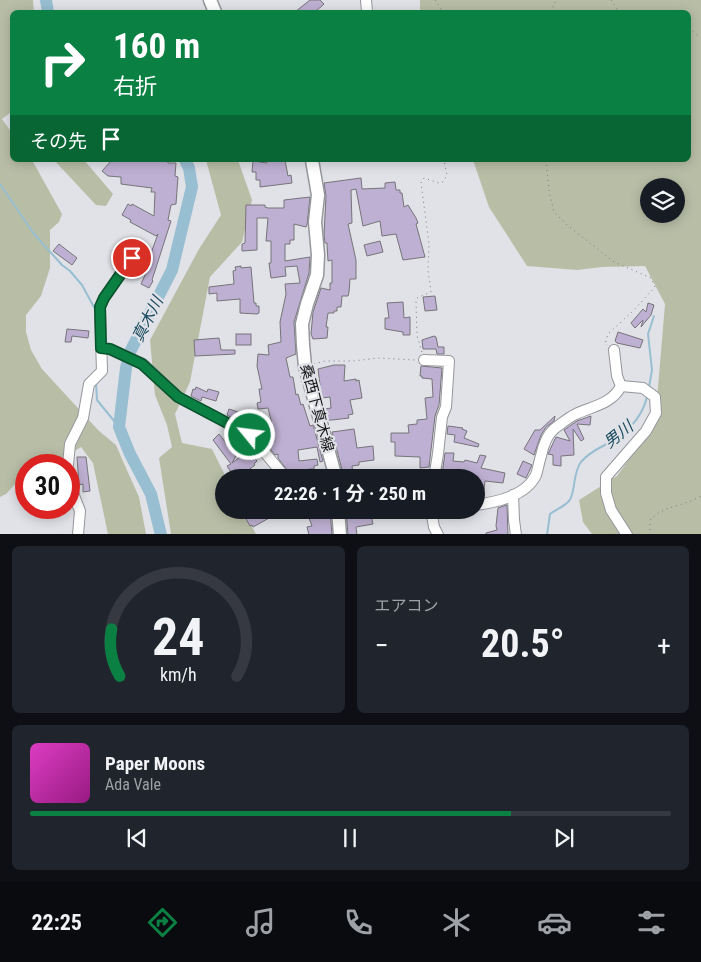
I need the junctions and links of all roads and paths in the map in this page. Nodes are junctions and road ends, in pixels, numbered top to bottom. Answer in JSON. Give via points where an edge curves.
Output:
{"nodes":[{"id":1,"x":312,"y":162,"type":"edge"},
{"id":2,"x":444,"y":162,"type":"edge"},
{"id":3,"x":546,"y":162,"type":"edge"},
{"id":4,"x":132,"y":258,"type":"dead end"},
{"id":5,"x":105,"y":349,"type":"junction"},
{"id":6,"x":614,"y":350,"type":"joint"},
{"id":7,"x":424,"y":360,"type":"junction"},
{"id":8,"x":305,"y":366,"type":"junction"},
{"id":9,"x":621,"y":386,"type":"junction"},
{"id":10,"x":69,"y":454,"type":"edge"},
{"id":11,"x":278,"y":469,"type":"edge"},
{"id":12,"x":334,"y":469,"type":"edge"},
{"id":13,"x":436,"y":469,"type":"edge"},
{"id":14,"x":513,"y":495,"type":"junction"},
{"id":15,"x":701,"y":496,"type":"edge"},
{"id":16,"x":485,"y":504,"type":"edge"},
{"id":17,"x":79,"y":519,"type":"edge"},
{"id":18,"x":339,"y":519,"type":"edge"},
{"id":19,"x":433,"y":519,"type":"edge"},
{"id":20,"x":78,"y":534,"type":"edge"},
{"id":21,"x":340,"y":534,"type":"edge"},
{"id":22,"x":438,"y":534,"type":"edge"},
{"id":23,"x":516,"y":534,"type":"edge"},
{"id":24,"x":628,"y":534,"type":"edge"},
{"id":25,"x":650,"y":534,"type":"edge"}],
"edges":[{"from":1,"to":8,"type":"main road","name":"桑西下真木線","via":[[318,195],[315,222],[318,255],[317,275],[302,324]]},
{"from":2,"to":7,"type":"path","via":[[447,175],[443,182],[424,178],[421,183],[430,244],[428,270],[431,292],[416,301],[417,336]]},
{"from":3,"to":6,"type":"path","via":[[554,212],[614,262],[652,278],[655,287],[608,334],[605,344]]},
{"from":4,"to":5,"type":"street","via":[[100,307]]},
{"from":5,"to":10,"type":"street","via":[[102,371],[89,384],[83,418],[70,444]]},
{"from":5,"to":11,"type":"street","via":[[142,364],[178,397],[250,435]]},
{"from":6,"to":9,"type":"street"},
{"from":7,"to":8,"type":"path","via":[[380,358],[325,361]]},
{"from":7,"to":13,"type":"street","via":[[449,361],[446,407]]},
{"from":8,"to":12,"type":"main road","name":"桑西下真木線"},
{"from":9,"to":14,"type":"street","via":[[607,402],[576,414],[552,431],[544,442],[535,476]]},
{"from":9,"to":24,"type":"street","via":[[644,388],[656,397],[656,413],[646,431],[606,478],[611,510]]},
{"from":14,"to":16,"type":"street"},
{"from":14,"to":23,"type":"street"},
{"from":15,"to":25,"type":"path","via":[[657,512],[650,520]]},
{"from":17,"to":20,"type":"street"},
{"from":18,"to":21,"type":"main road"},
{"from":19,"to":22,"type":"street"}]}
